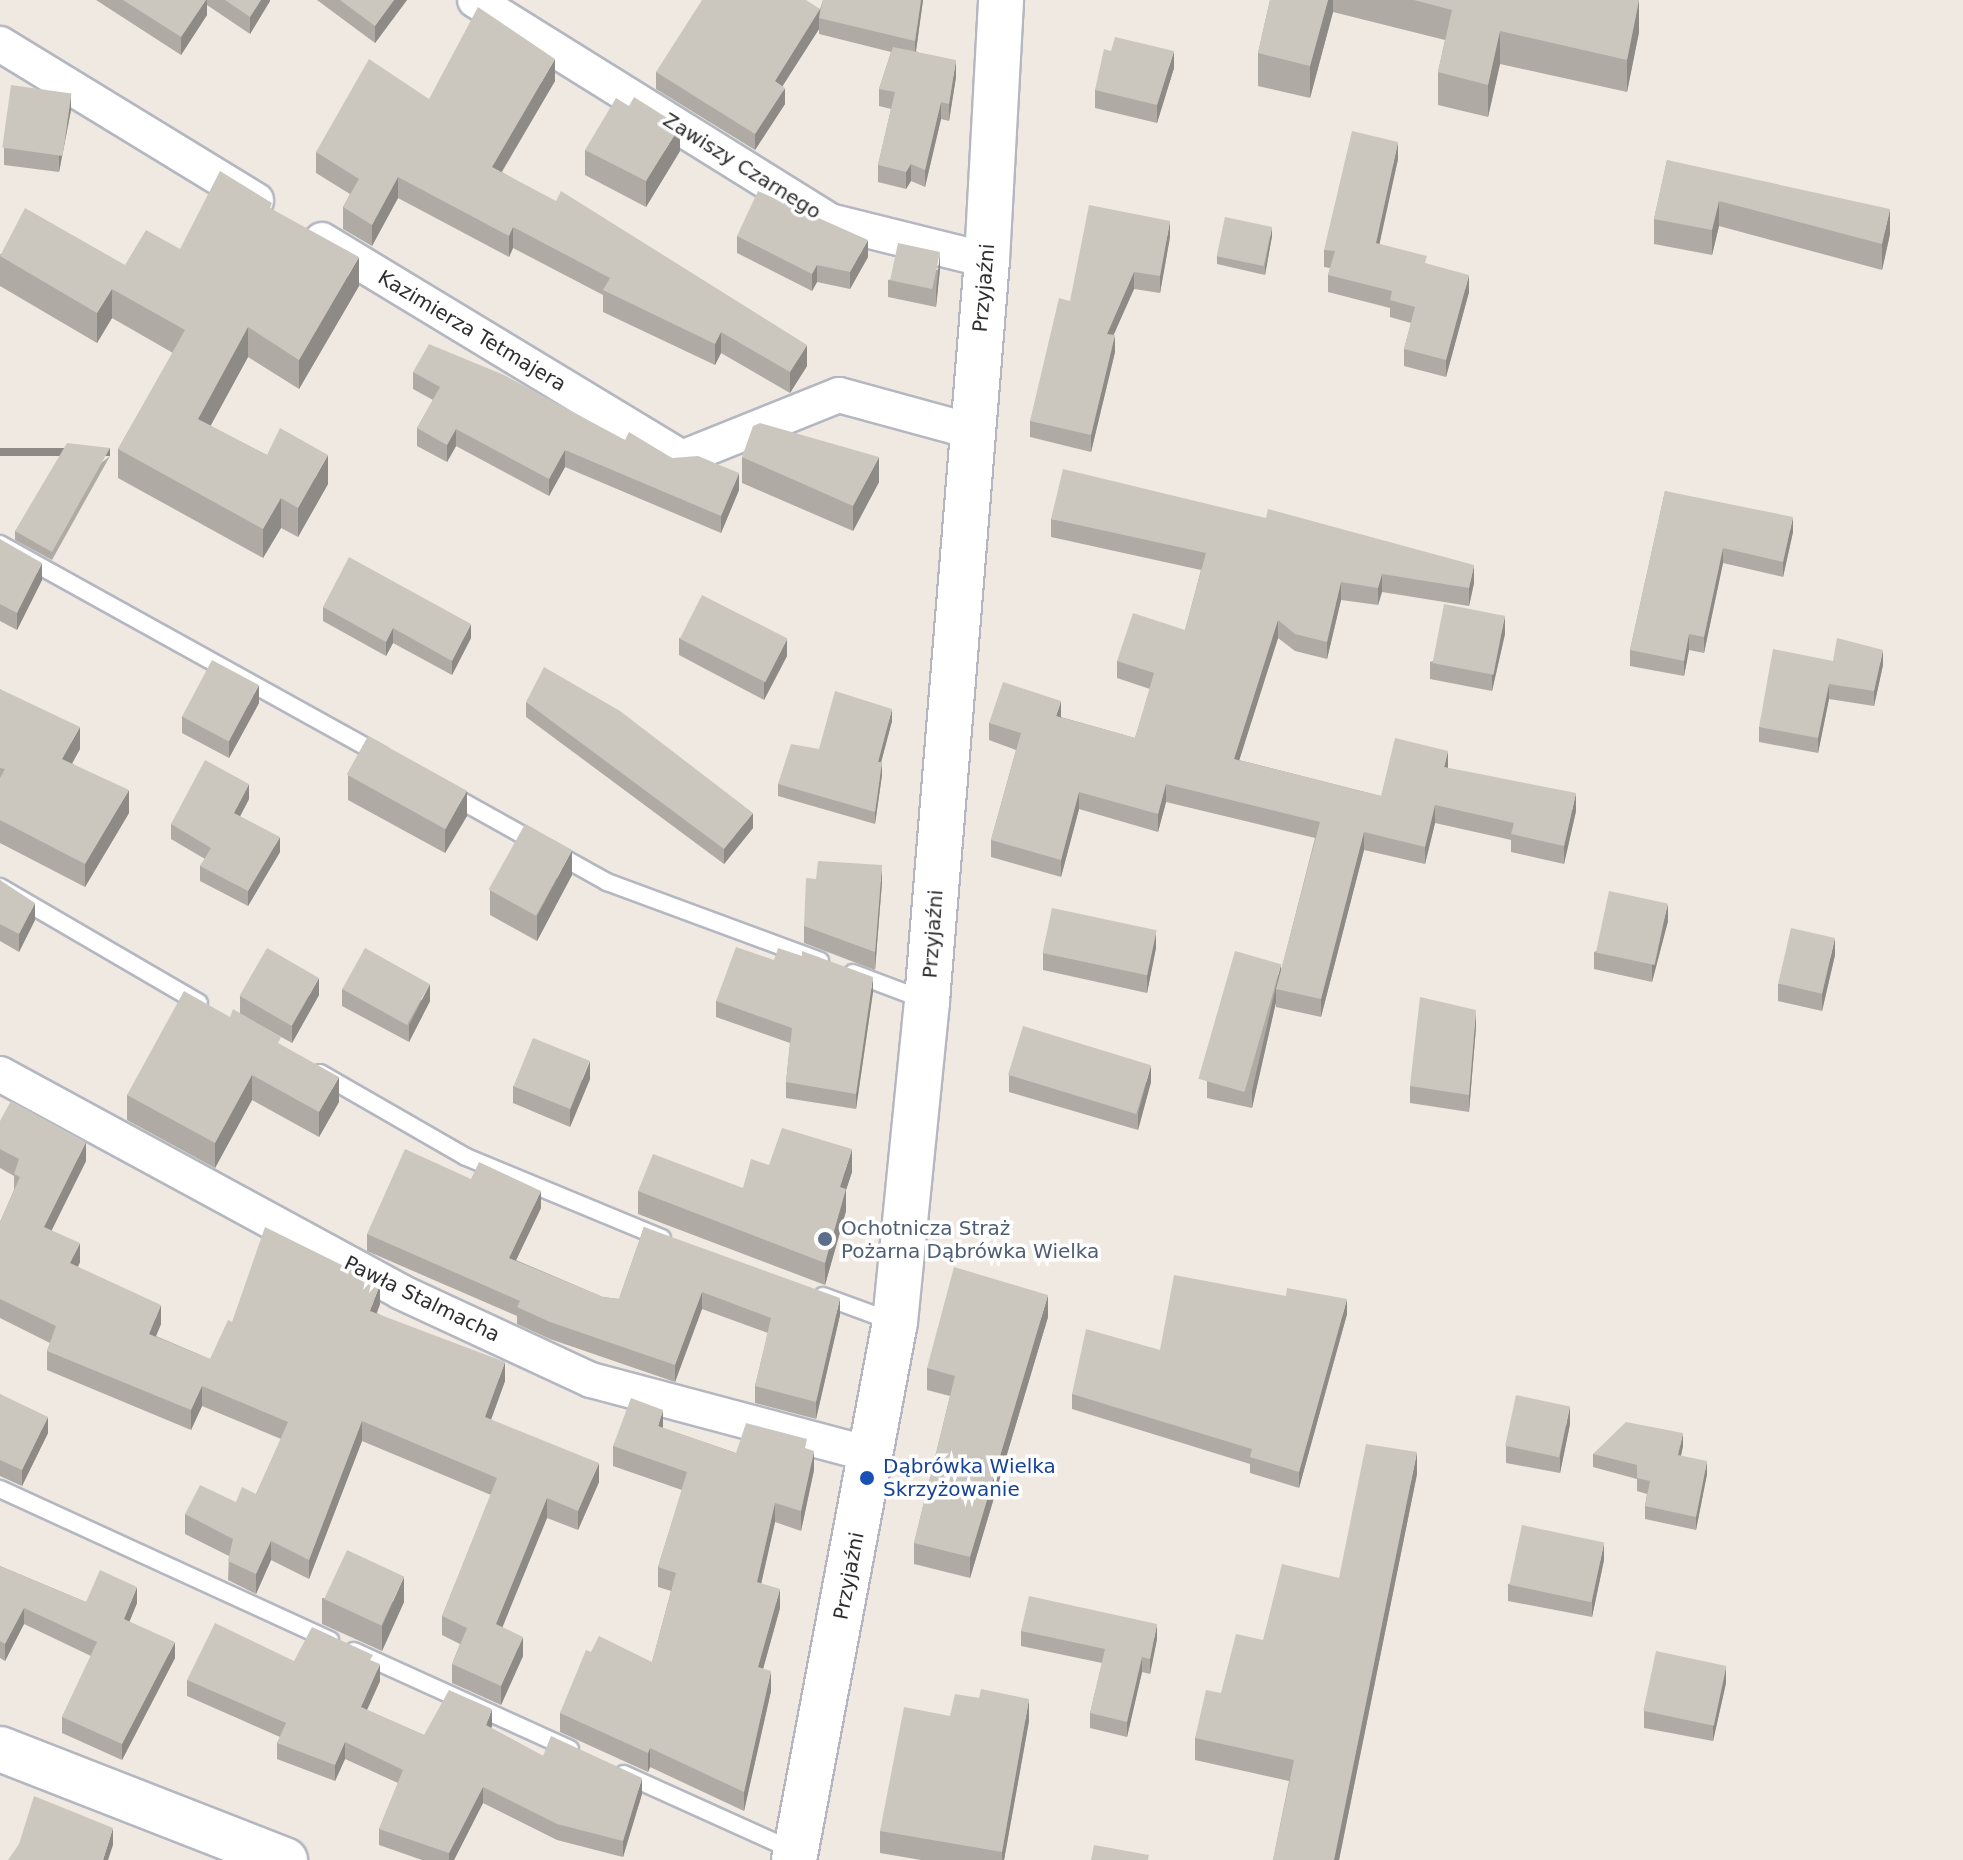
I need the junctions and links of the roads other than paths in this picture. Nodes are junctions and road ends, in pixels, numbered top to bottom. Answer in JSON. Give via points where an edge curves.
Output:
{"nodes":[{"id":1,"x":475,"y":0,"type":"edge"},
{"id":2,"x":1001,"y":0,"type":"edge"},
{"id":3,"x":0,"y":44,"type":"edge"},
{"id":4,"x":987,"y":260,"type":"junction"},
{"id":5,"x":971,"y":431,"type":"junction"},
{"id":6,"x":0,"y":544,"type":"edge"},
{"id":7,"x":400,"y":767,"type":"edge"},
{"id":8,"x":428,"y":782,"type":"edge"},
{"id":9,"x":0,"y":887,"type":"edge"},
{"id":10,"x":927,"y":1001,"type":"junction"},
{"id":11,"x":219,"y":1014,"type":"edge"},
{"id":12,"x":301,"y":1062,"type":"edge"},
{"id":13,"x":0,"y":1074,"type":"edge"},
{"id":14,"x":680,"y":1244,"type":"edge"},
{"id":15,"x":810,"y":1291,"type":"edge"},
{"id":16,"x":895,"y":1322,"type":"junction"},
{"id":17,"x":872,"y":1455,"type":"junction"},
{"id":18,"x":0,"y":1489,"type":"edge"},
{"id":19,"x":0,"y":1749,"type":"edge"},
{"id":20,"x":795,"y":1856,"type":"edge"},
{"id":21,"x":285,"y":1860,"type":"edge"}],
"edges":[{"from":1,"to":4,"type":"street","name":"Zawiszy Czarnego","via":[[830,221]]},
{"from":2,"to":4,"type":"street","name":"Przyjaźni"},
{"from":3,"to":5,"type":"street","name":"Kazimierza Tetmajera","via":[[682,458],[839,395]]},
{"from":4,"to":5,"type":"street","name":"Przyjaźni"},
{"from":5,"to":10,"type":"street","name":"Przyjaźni"},
{"from":6,"to":7,"type":"lane"},
{"from":8,"to":10,"type":"lane","via":[[607,882]]},
{"from":9,"to":11,"type":"lane"},
{"from":10,"to":16,"type":"street","name":"Przyjaźni"},
{"from":12,"to":14,"type":"lane","via":[[466,1157]]},
{"from":13,"to":17,"type":"street","name":"Pawła Stalmacha","via":[[401,1292],[591,1380]]},
{"from":15,"to":16,"type":"lane"},
{"from":16,"to":17,"type":"street","name":"Przyjaźni"},
{"from":17,"to":20,"type":"street","name":"Przyjaźni"},
{"from":18,"to":20,"type":"lane"},
{"from":19,"to":21,"type":"street"}]}
